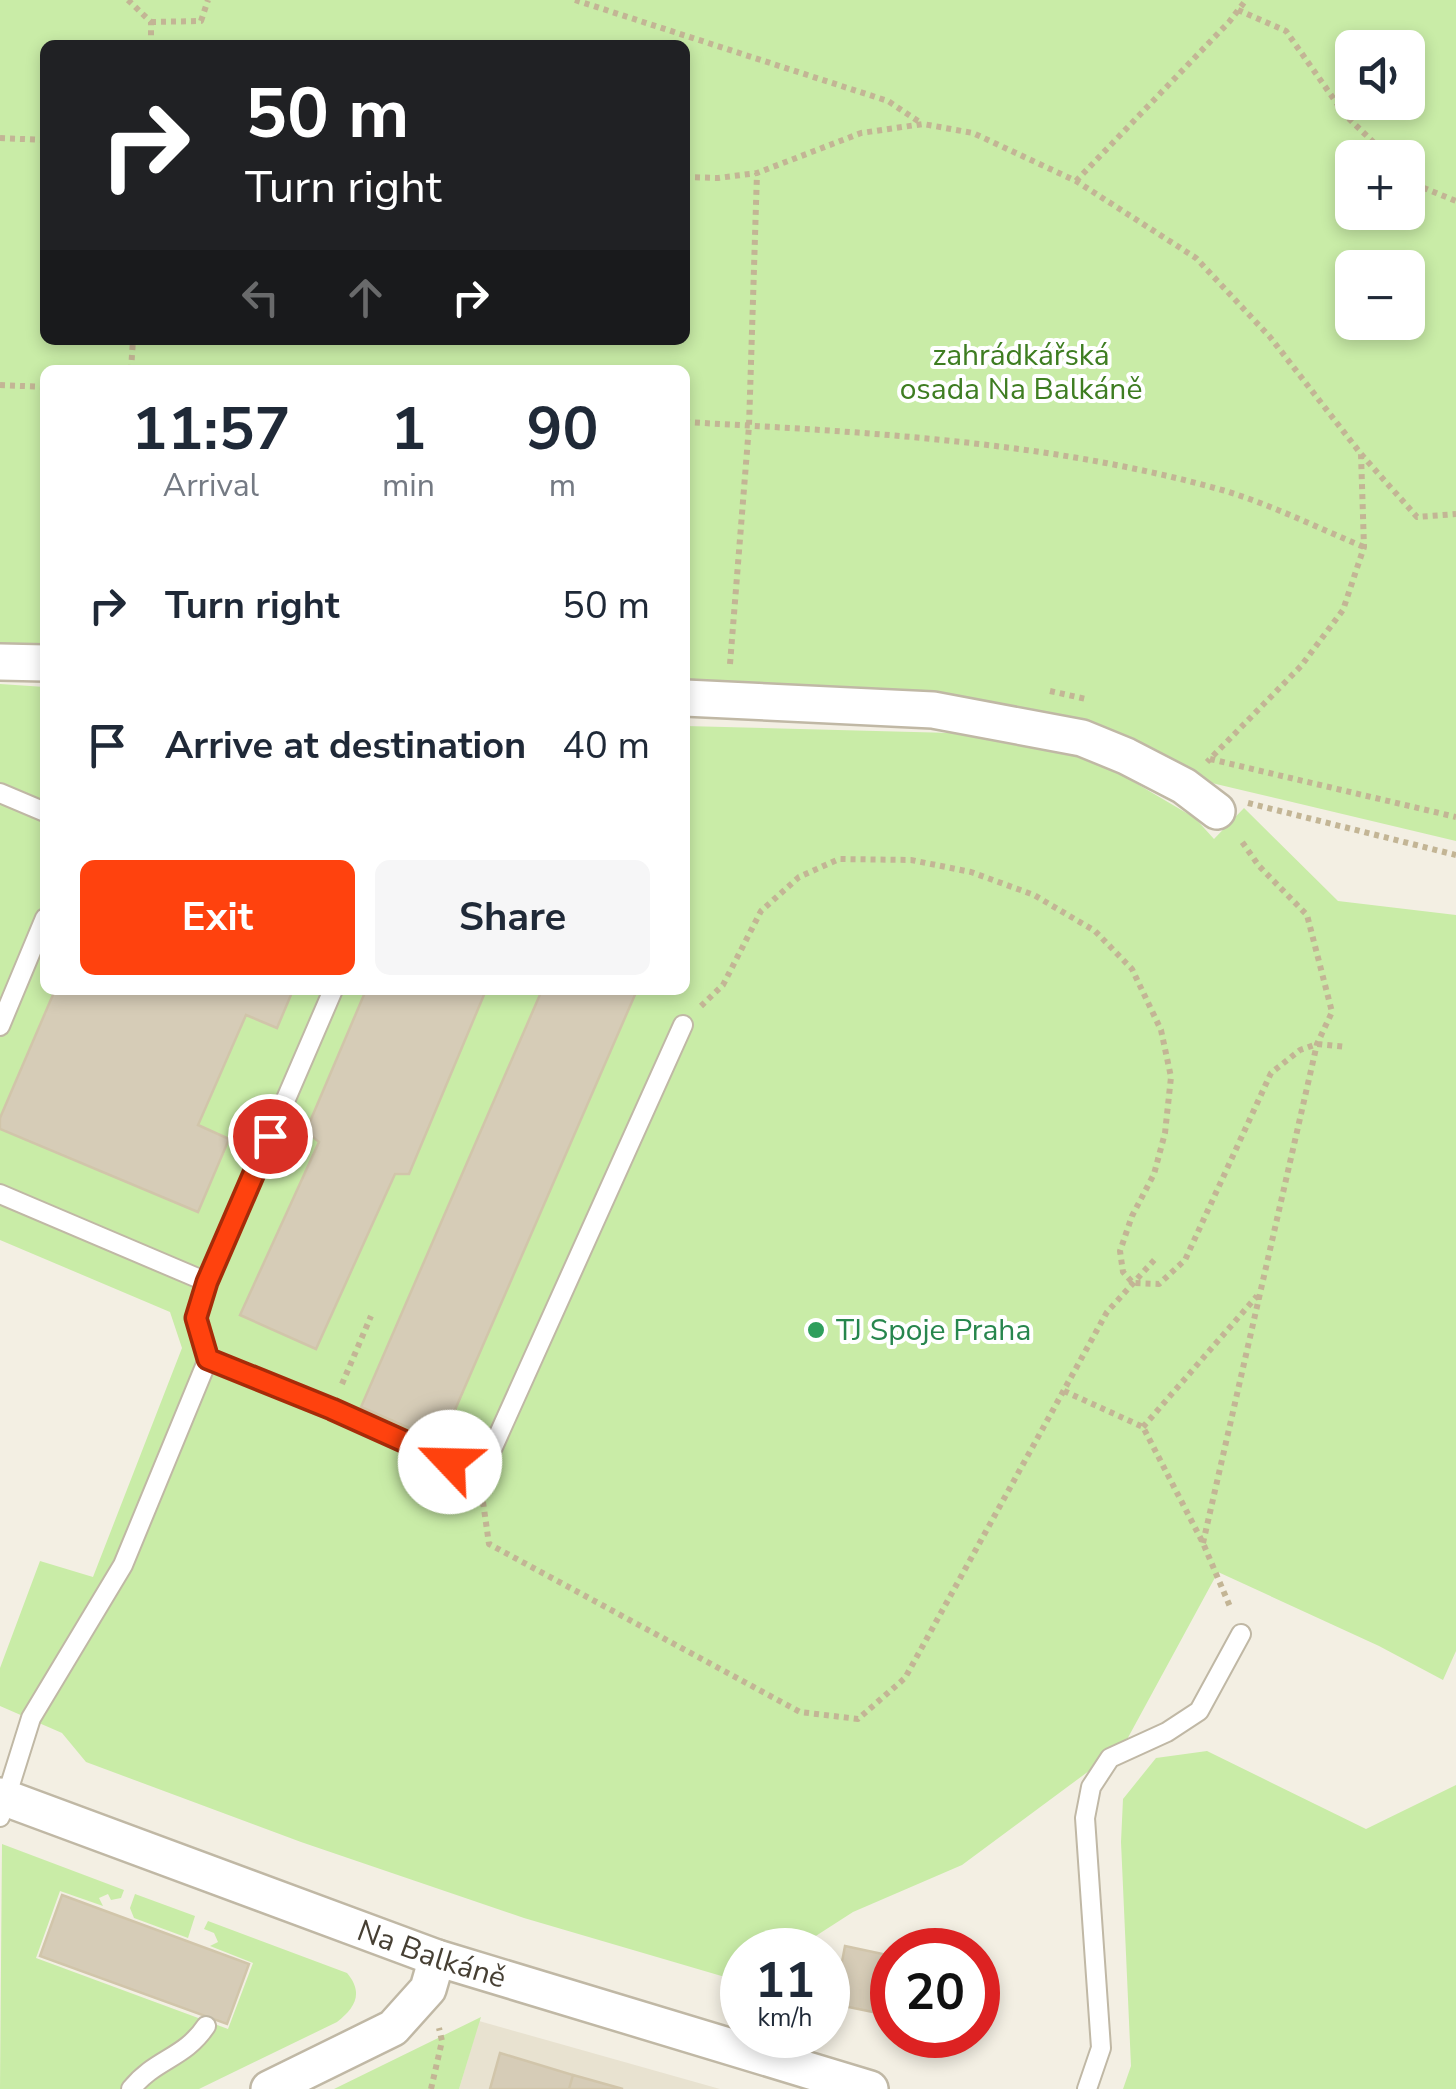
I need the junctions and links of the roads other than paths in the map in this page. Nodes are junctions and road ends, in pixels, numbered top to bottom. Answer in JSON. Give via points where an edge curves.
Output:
{"nodes":[{"id":1,"x":0,"y":662,"type":"edge"},
{"id":2,"x":40,"y":664,"type":"edge"},
{"id":3,"x":690,"y":698,"type":"edge"},
{"id":4,"x":0,"y":792,"type":"edge"},
{"id":5,"x":40,"y":810,"type":"edge"},
{"id":6,"x":1216,"y":812,"type":"road end"},
{"id":7,"x":40,"y":930,"type":"edge"},
{"id":8,"x":331,"y":995,"type":"edge"},
{"id":9,"x":683,"y":1025,"type":"road end"},
{"id":10,"x":0,"y":1026,"type":"edge"},
{"id":11,"x":0,"y":1194,"type":"edge"},
{"id":12,"x":207,"y":1282,"type":"junction"},
{"id":13,"x":208,"y":1359,"type":"junction"},
{"id":14,"x":1241,"y":1634,"type":"road end"},
{"id":15,"x":2,"y":1804,"type":"edge"},
{"id":16,"x":437,"y":1958,"type":"junction"},
{"id":17,"x":206,"y":2026,"type":"dead end"},
{"id":18,"x":132,"y":2089,"type":"edge"},
{"id":19,"x":269,"y":2089,"type":"edge"},
{"id":20,"x":870,"y":2089,"type":"edge"},
{"id":21,"x":1087,"y":2089,"type":"edge"}],
"edges":[{"from":1,"to":2,"type":"street"},
{"from":3,"to":6,"type":"street","via":[[933,710],[1082,738],[1184,786]]},
{"from":4,"to":5,"type":"lane"},
{"from":7,"to":10,"type":"lane"},
{"from":8,"to":12,"type":"lane"},
{"from":9,"to":13,"type":"lane","via":[[480,1476]]},
{"from":11,"to":12,"type":"lane"},
{"from":12,"to":13,"type":"lane","via":[[196,1318]]},
{"from":13,"to":15,"type":"lane","via":[[123,1565],[30,1718]]},
{"from":14,"to":21,"type":"lane","via":[[1199,1711],[1110,1758],[1092,1787],[1085,1818],[1101,2048]]},
{"from":15,"to":16,"type":"street","name":"Na Balkáně"},
{"from":16,"to":19,"type":"street","via":[[428,1989],[393,2028]]},
{"from":16,"to":20,"type":"street","name":"Na Balkáně"},
{"from":17,"to":18,"type":"lane","via":[[194,2045],[146,2071]]}]}
